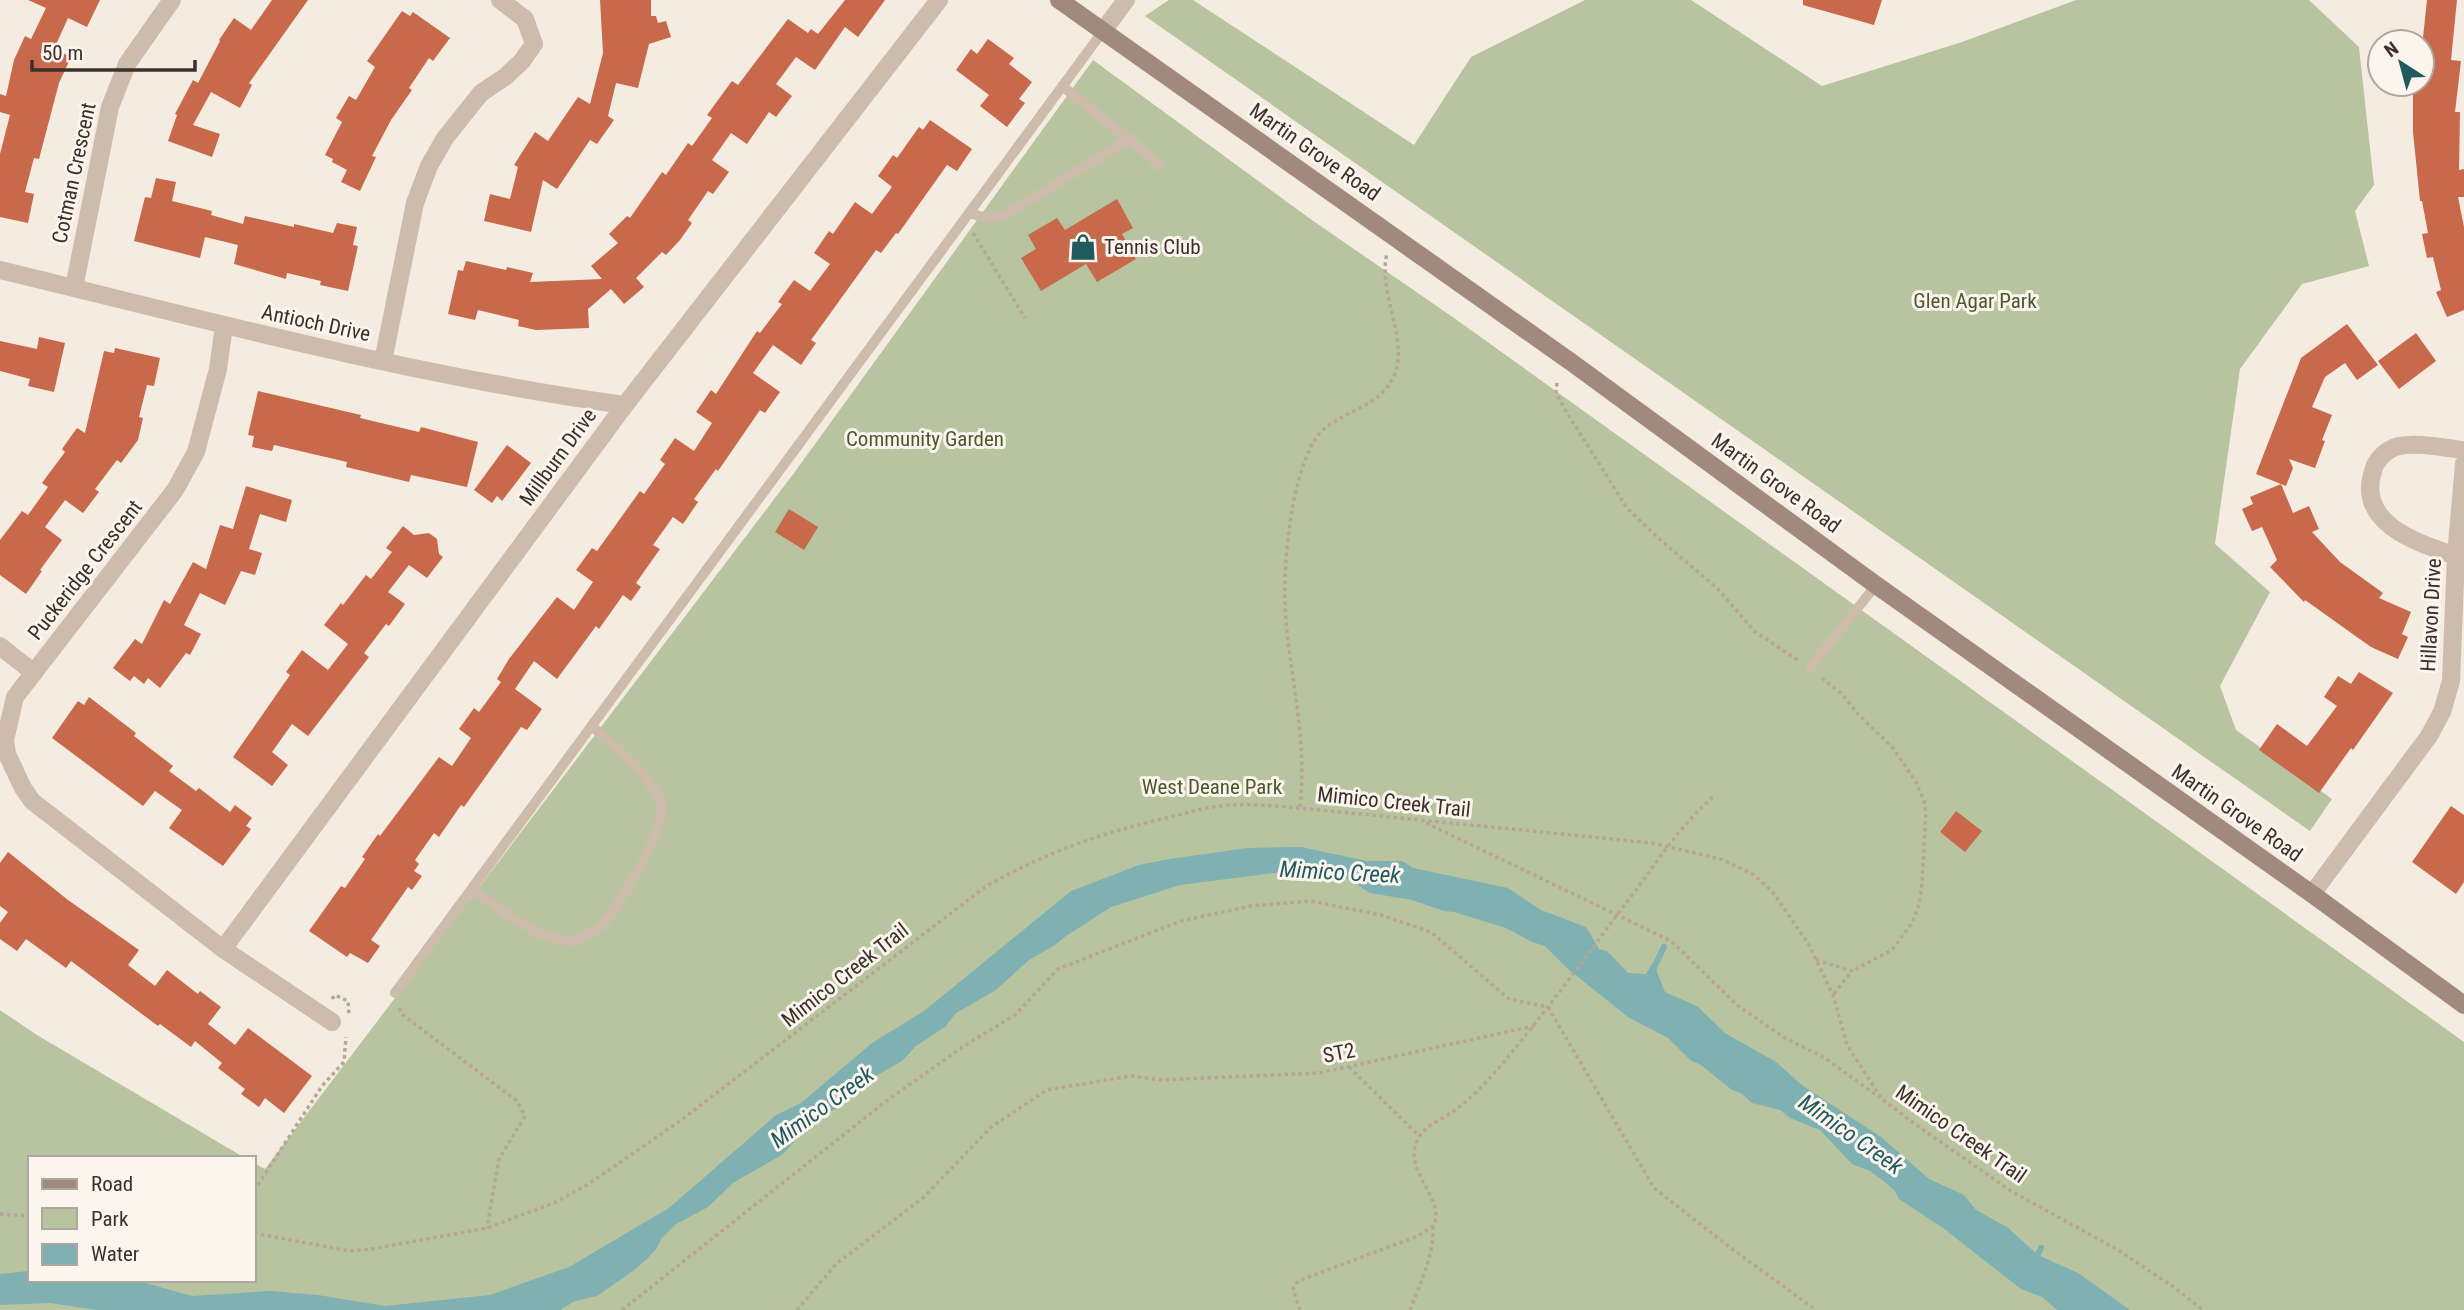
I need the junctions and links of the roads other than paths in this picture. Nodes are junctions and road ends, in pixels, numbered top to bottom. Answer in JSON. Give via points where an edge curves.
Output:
{"nodes":[{"id":1,"x":172,"y":0,"type":"edge"},
{"id":2,"x":500,"y":0,"type":"edge"},
{"id":3,"x":939,"y":0,"type":"edge"},
{"id":4,"x":1059,"y":0,"type":"edge"},
{"id":5,"x":1126,"y":0,"type":"edge"},
{"id":6,"x":1103,"y":31,"type":"junction"},
{"id":7,"x":1062,"y":86,"type":"junction"},
{"id":8,"x":1130,"y":139,"type":"junction"},
{"id":9,"x":1159,"y":166,"type":"dead end"},
{"id":10,"x":967,"y":217,"type":"junction"},
{"id":11,"x":0,"y":270,"type":"edge"},
{"id":12,"x":74,"y":288,"type":"junction"},
{"id":13,"x":224,"y":326,"type":"junction"},
{"id":14,"x":383,"y":361,"type":"junction"},
{"id":15,"x":625,"y":405,"type":"junction"},
{"id":16,"x":2464,"y":450,"type":"edge"},
{"id":17,"x":2464,"y":464,"type":"edge"},
{"id":18,"x":2456,"y":556,"type":"junction"},
{"id":19,"x":1876,"y":585,"type":"junction"},
{"id":20,"x":0,"y":646,"type":"edge"},
{"id":21,"x":1810,"y":668,"type":"road end"},
{"id":22,"x":34,"y":673,"type":"junction"},
{"id":23,"x":592,"y":726,"type":"junction"},
{"id":24,"x":472,"y":889,"type":"junction"},
{"id":25,"x":2312,"y":894,"type":"junction"},
{"id":26,"x":223,"y":949,"type":"junction"},
{"id":27,"x":397,"y":991,"type":"road end"},
{"id":28,"x":2464,"y":1005,"type":"edge"},
{"id":29,"x":332,"y":1022,"type":"dead end"}],
"edges":[{"from":1,"to":12,"type":"street","name":"Cotman Crescent","via":[[127,64],[110,107]]},
{"from":2,"to":14,"type":"street","via":[[525,19],[534,44],[505,77],[481,93],[429,166],[415,203]]},
{"from":3,"to":15,"type":"street","name":"Millburn Drive"},
{"from":4,"to":6,"type":"main road","name":"Martin Grove Road"},
{"from":5,"to":6,"type":"street"},
{"from":6,"to":7,"type":"lane"},
{"from":6,"to":19,"type":"main road","name":"Martin Grove Road","via":[[1571,362]]},
{"from":7,"to":8,"type":"lane"},
{"from":7,"to":10,"type":"lane"},
{"from":8,"to":9,"type":"lane"},
{"from":8,"to":10,"type":"lane","via":[[1003,216]]},
{"from":10,"to":23,"type":"lane"},
{"from":11,"to":12,"type":"street","name":"Antioch Drive"},
{"from":12,"to":13,"type":"street","name":"Antioch Drive"},
{"from":13,"to":14,"type":"street","name":"Antioch Drive"},
{"from":13,"to":22,"type":"street","name":"Puckeridge Crescent","via":[[196,452],[176,490]]},
{"from":14,"to":15,"type":"street","name":"Antioch Drive","via":[[550,395]]},
{"from":15,"to":26,"type":"street","name":"Millburn Drive"},
{"from":16,"to":18,"type":"street","via":[[2398,446],[2387,451],[2372,471],[2371,499],[2387,523],[2425,546]]},
{"from":17,"to":18,"type":"street","name":"Hillavon Drive"},
{"from":18,"to":25,"type":"street","name":"Hillavon Drive","via":[[2451,681],[2442,712]]},
{"from":19,"to":21,"type":"lane"},
{"from":19,"to":25,"type":"main road","name":"Martin Grove Road"},
{"from":20,"to":22,"type":"street"},
{"from":22,"to":26,"type":"street","name":"Puckeridge Crescent","via":[[15,697],[5,740],[23,788],[50,816]]},
{"from":23,"to":24,"type":"lane"},
{"from":23,"to":24,"type":"lane","via":[[645,779],[662,807],[653,843],[607,919],[592,933],[571,942],[538,933]]},
{"from":24,"to":27,"type":"lane"},
{"from":25,"to":28,"type":"main road","name":"Martin Grove Road"},
{"from":26,"to":29,"type":"street","name":"Puckeridge Crescent"}]}
